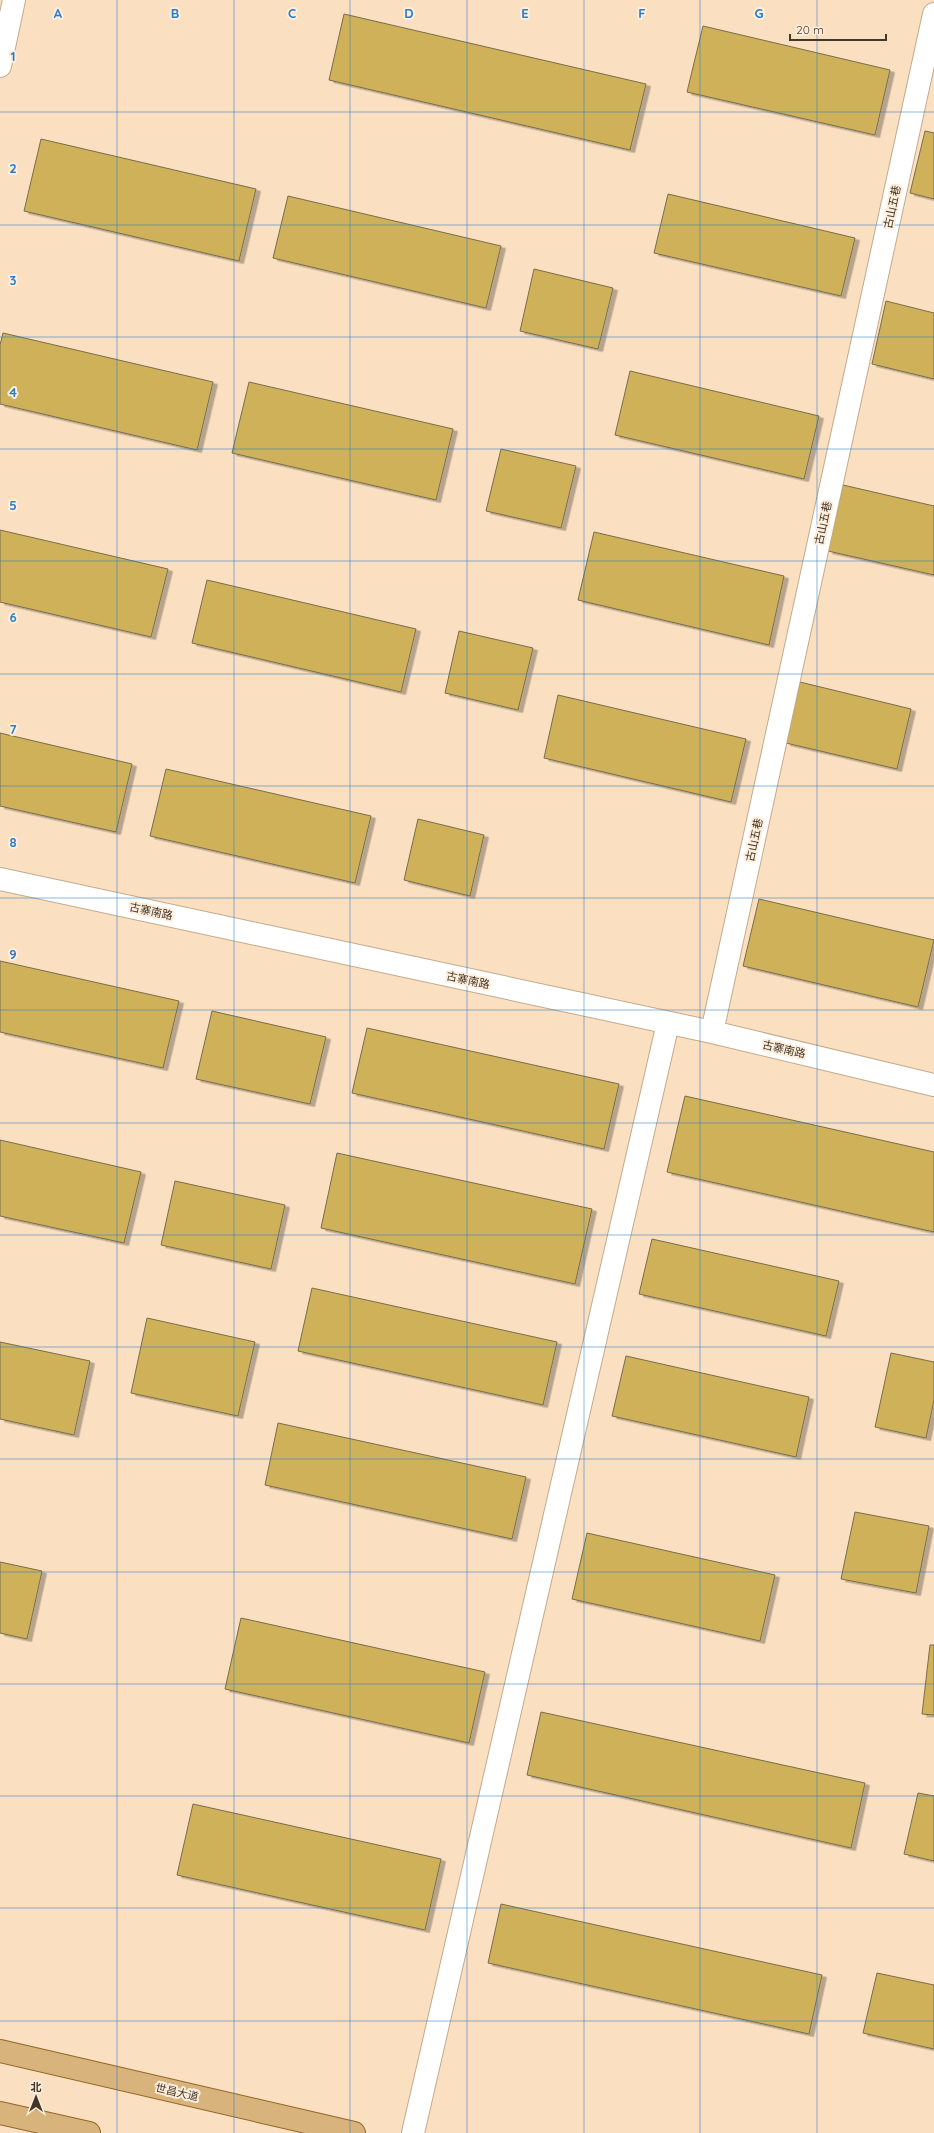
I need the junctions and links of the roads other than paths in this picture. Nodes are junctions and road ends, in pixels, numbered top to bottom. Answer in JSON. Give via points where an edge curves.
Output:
{"nodes":[{"id":1,"x":14,"y":0,"type":"edge"},
{"id":2,"x":934,"y":14,"type":"edge"},
{"id":3,"x":0,"y":66,"type":"edge"},
{"id":4,"x":0,"y":879,"type":"edge"},
{"id":5,"x":668,"y":1023,"type":"junction"},
{"id":6,"x":712,"y":1032,"type":"junction"},
{"id":7,"x":934,"y":1085,"type":"edge"},
{"id":8,"x":0,"y":2051,"type":"edge"},
{"id":9,"x":0,"y":2113,"type":"edge"},
{"id":10,"x":89,"y":2133,"type":"edge"},
{"id":11,"x":354,"y":2133,"type":"edge"},
{"id":12,"x":413,"y":2133,"type":"edge"}],
"edges":[{"from":1,"to":3,"type":"street"},
{"from":2,"to":6,"type":"street","name":"古山五巷"},
{"from":4,"to":5,"type":"street","name":"古寨南路"},
{"from":5,"to":6,"type":"street","name":"古寨南路"},
{"from":5,"to":12,"type":"street"},
{"from":6,"to":7,"type":"street","name":"古寨南路"},
{"from":8,"to":11,"type":"main road","name":"世昌大道"},
{"from":9,"to":10,"type":"main road"}]}
